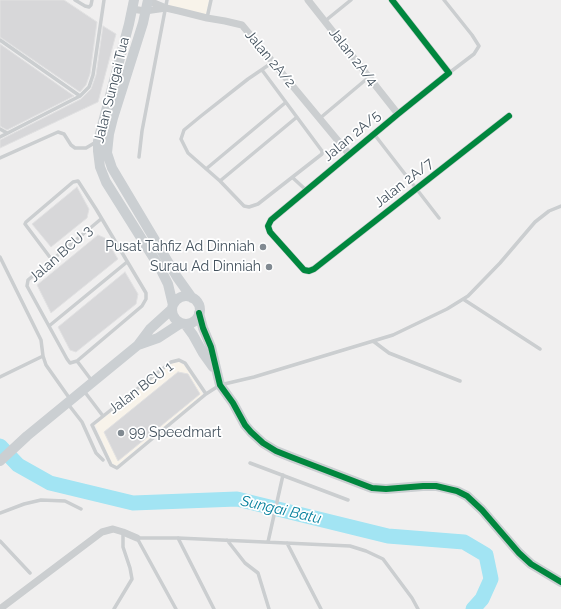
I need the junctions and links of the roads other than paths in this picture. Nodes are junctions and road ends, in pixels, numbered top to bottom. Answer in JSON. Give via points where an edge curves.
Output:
{"nodes":[{"id":1,"x":75,"y":0,"type":"edge"},
{"id":2,"x":92,"y":0,"type":"edge"},
{"id":3,"x":104,"y":0,"type":"edge"},
{"id":4,"x":147,"y":0,"type":"edge"},
{"id":5,"x":211,"y":0,"type":"edge"},
{"id":6,"x":308,"y":0,"type":"edge"},
{"id":7,"x":351,"y":0,"type":"edge"},
{"id":8,"x":392,"y":0,"type":"edge"},
{"id":9,"x":444,"y":0,"type":"edge"},
{"id":10,"x":167,"y":4,"type":"edge"},
{"id":11,"x":133,"y":5,"type":"edge"},
{"id":12,"x":145,"y":11,"type":"junction"},
{"id":13,"x":207,"y":18,"type":"junction"},
{"id":14,"x":325,"y":21,"type":"junction"},
{"id":15,"x":0,"y":40,"type":"edge"},
{"id":16,"x":272,"y":62,"type":"junction"},
{"id":17,"x":262,"y":70,"type":"junction"},
{"id":18,"x":449,"y":73,"type":"junction"},
{"id":19,"x":369,"y":77,"type":"junction"},
{"id":20,"x":80,"y":96,"type":"junction"},
{"id":21,"x":285,"y":103,"type":"junction"},
{"id":22,"x":398,"y":114,"type":"junction"},
{"id":23,"x":509,"y":116,"type":"dead end"},
{"id":24,"x":297,"y":117,"type":"junction"},
{"id":25,"x":319,"y":119,"type":"junction"},
{"id":26,"x":0,"y":129,"type":"edge"},
{"id":27,"x":6,"y":133,"type":"junction"},
{"id":28,"x":374,"y":134,"type":"junction"},
{"id":29,"x":0,"y":137,"type":"edge"},
{"id":30,"x":98,"y":141,"type":"junction"},
{"id":31,"x":349,"y":154,"type":"junction"},
{"id":32,"x":139,"y":157,"type":"dead end"},
{"id":33,"x":0,"y":158,"type":"edge"},
{"id":34,"x":206,"y":169,"type":"junction"},
{"id":35,"x":292,"y":178,"type":"junction"},
{"id":36,"x":220,"y":181,"type":"junction"},
{"id":37,"x":416,"y":188,"type":"junction"},
{"id":38,"x":306,"y":190,"type":"junction"},
{"id":39,"x":561,"y":206,"type":"edge"},
{"id":40,"x":439,"y":218,"type":"dead end"},
{"id":41,"x":101,"y":219,"type":"junction"},
{"id":42,"x":271,"y":220,"type":"joint"},
{"id":43,"x":0,"y":256,"type":"edge"},
{"id":44,"x":52,"y":260,"type":"junction"},
{"id":45,"x":127,"y":262,"type":"junction"},
{"id":46,"x":192,"y":298,"type":"junction"},
{"id":47,"x":463,"y":299,"type":"junction"},
{"id":48,"x":172,"y":307,"type":"junction"},
{"id":49,"x":200,"y":313,"type":"junction"},
{"id":50,"x":183,"y":324,"type":"junction"},
{"id":51,"x":49,"y":326,"type":"junction"},
{"id":52,"x":373,"y":341,"type":"junction"},
{"id":53,"x":138,"y":345,"type":"junction"},
{"id":54,"x":540,"y":349,"type":"dead end"},
{"id":55,"x":43,"y":356,"type":"junction"},
{"id":56,"x":77,"y":361,"type":"junction"},
{"id":57,"x":216,"y":372,"type":"junction"},
{"id":58,"x":0,"y":378,"type":"edge"},
{"id":59,"x":460,"y":381,"type":"dead end"},
{"id":60,"x":93,"y":382,"type":"junction"},
{"id":61,"x":220,"y":385,"type":"junction"},
{"id":62,"x":83,"y":390,"type":"junction"},
{"id":63,"x":206,"y":394,"type":"junction"},
{"id":64,"x":69,"y":401,"type":"junction"},
{"id":65,"x":103,"y":416,"type":"junction"},
{"id":66,"x":103,"y":460,"type":"dead end"},
{"id":67,"x":0,"y":461,"type":"edge"},
{"id":68,"x":250,"y":463,"type":"dead end"},
{"id":69,"x":283,"y":475,"type":"junction"},
{"id":70,"x":348,"y":500,"type":"dead end"},
{"id":71,"x":81,"y":509,"type":"dead end"},
{"id":72,"x":0,"y":513,"type":"edge"},
{"id":73,"x":123,"y":532,"type":"junction"},
{"id":74,"x":138,"y":538,"type":"junction"},
{"id":75,"x":178,"y":538,"type":"junction"},
{"id":76,"x":227,"y":540,"type":"junction"},
{"id":77,"x":0,"y":541,"type":"edge"},
{"id":78,"x":268,"y":542,"type":"junction"},
{"id":79,"x":287,"y":543,"type":"junction"},
{"id":80,"x":30,"y":573,"type":"dead end"},
{"id":81,"x":561,"y":582,"type":"edge"},
{"id":82,"x":0,"y":609,"type":"edge"},
{"id":83,"x":114,"y":609,"type":"edge"},
{"id":84,"x":176,"y":609,"type":"edge"},
{"id":85,"x":214,"y":609,"type":"edge"},
{"id":86,"x":269,"y":609,"type":"edge"},
{"id":87,"x":322,"y":609,"type":"edge"},
{"id":88,"x":418,"y":609,"type":"edge"}],
"edges":[{"from":1,"to":2,"type":"lane","via":[[88,7]]},
{"from":3,"to":20,"type":"lane","via":[[93,75],[88,87]]},
{"from":4,"to":10,"type":"street","name":"Jalan 2A/2"},
{"from":4,"to":12,"type":"main road","name":"Jalan Sungai Tua"},
{"from":5,"to":13,"type":"lane"},
{"from":6,"to":14,"type":"street","name":"Jalan 2A/4"},
{"from":7,"to":14,"type":"lane"},
{"from":8,"to":18,"type":"street"},
{"from":9,"to":18,"type":"lane","via":[[478,46],[474,54]]},
{"from":10,"to":12,"type":"street","name":"Jalan 2A/2"},
{"from":10,"to":13,"type":"street","name":"Jalan 2A/2"},
{"from":10,"to":32,"type":"lane"},
{"from":11,"to":12,"type":"street","name":"Jalan 2A/2"},
{"from":11,"to":30,"type":"main road","name":"Jalan Sungai Tua"},
{"from":12,"to":46,"type":"main road","name":"Jalan Sungai Tua","via":[[113,118],[107,153],[116,175]]},
{"from":13,"to":16,"type":"street","name":"Jalan 2A/2","via":[[242,26]]},
{"from":14,"to":19,"type":"street","name":"Jalan 2A/4"},
{"from":15,"to":20,"type":"lane"},
{"from":16,"to":17,"type":"lane"},
{"from":16,"to":25,"type":"street","name":"Jalan 2A/2"},
{"from":17,"to":21,"type":"lane"},
{"from":17,"to":34,"type":"lane","via":[[184,130],[181,139],[188,153]]},
{"from":18,"to":22,"type":"street","name":"Jalan 2A/5"},
{"from":19,"to":22,"type":"street","name":"Jalan 2A/4"},
{"from":19,"to":25,"type":"lane"},
{"from":20,"to":27,"type":"lane"},
{"from":21,"to":24,"type":"lane"},
{"from":21,"to":34,"type":"lane"},
{"from":22,"to":28,"type":"street","name":"Jalan 2A/5"},
{"from":23,"to":37,"type":"street","name":"Jalan 2A/7"},
{"from":24,"to":35,"type":"lane","via":[[322,154]]},
{"from":24,"to":36,"type":"lane"},
{"from":25,"to":31,"type":"street","name":"Jalan 2A/2"},
{"from":26,"to":27,"type":"lane"},
{"from":27,"to":29,"type":"lane"},
{"from":28,"to":31,"type":"street","name":"Jalan 2A/5"},
{"from":28,"to":37,"type":"lane"},
{"from":30,"to":33,"type":"lane","via":[[86,148],[75,148],[64,134],[58,132]]},
{"from":30,"to":48,"type":"main road","name":"Jalan Sungai Tua","via":[[100,167],[106,182],[160,268],[168,284]]},
{"from":31,"to":38,"type":"street","name":"Jalan 2A/5"},
{"from":34,"to":36,"type":"lane"},
{"from":35,"to":36,"type":"lane","via":[[258,204],[249,207],[244,206]]},
{"from":35,"to":38,"type":"lane"},
{"from":37,"to":40,"type":"lane"},
{"from":37,"to":42,"type":"street","name":"Jalan 2A/7","via":[[309,271],[304,270],[270,232],[268,226]]},
{"from":38,"to":42,"type":"street","name":"Jalan 2A/5"},
{"from":39,"to":47,"type":"lane","via":[[549,211],[535,222]]},
{"from":41,"to":44,"type":"lane","name":"Jalan BCU 3"},
{"from":41,"to":44,"type":"lane","via":[[78,181],[73,182],[25,224]]},
{"from":41,"to":45,"type":"lane","name":"Jalan BCU 3"},
{"from":43,"to":55,"type":"lane","via":[[41,340]]},
{"from":44,"to":51,"type":"lane","name":"Jalan BCU 3","via":[[28,280],[27,286]]},
{"from":45,"to":51,"type":"lane"},
{"from":45,"to":56,"type":"lane","name":"Jalan BCU 3","via":[[146,293],[146,299],[142,306]]},
{"from":46,"to":48,"type":"main road","via":[[183,297],[175,301]]},
{"from":46,"to":49,"type":"main road","via":[[196,300]]},
{"from":47,"to":52,"type":"lane","via":[[393,335]]},
{"from":47,"to":54,"type":"lane"},
{"from":48,"to":50,"type":"main road","via":[[174,318]]},
{"from":48,"to":53,"type":"main road"},
{"from":49,"to":50,"type":"main road","via":[[196,320]]},
{"from":49,"to":57,"type":"main road"},
{"from":50,"to":53,"type":"main road","via":[[158,338]]},
{"from":50,"to":57,"type":"main road","via":[[193,335]]},
{"from":51,"to":56,"type":"lane","name":"Jalan BCU 3","via":[[66,359],[70,363]]},
{"from":52,"to":59,"type":"lane","via":[[389,353]]},
{"from":52,"to":61,"type":"lane"},
{"from":53,"to":60,"type":"main road"},
{"from":55,"to":58,"type":"lane"},
{"from":55,"to":64,"type":"lane"},
{"from":56,"to":60,"type":"lane"},
{"from":57,"to":61,"type":"main road"},
{"from":60,"to":62,"type":"main road"},
{"from":61,"to":63,"type":"lane"},
{"from":61,"to":81,"type":"main road","via":[[240,417],[262,443],[372,488],[436,486],[457,491],[467,496],[482,510],[531,564]]},
{"from":62,"to":64,"type":"main road"},
{"from":62,"to":65,"type":"lane"},
{"from":63,"to":65,"type":"lane","name":"Jalan BCU 1","via":[[185,363],[179,360],[171,362]]},
{"from":63,"to":65,"type":"lane","name":"Jalan BCU 1","via":[[117,468],[111,465],[92,425]]},
{"from":64,"to":66,"type":"lane","via":[[96,453]]},
{"from":64,"to":67,"type":"main road"},
{"from":68,"to":69,"type":"lane"},
{"from":69,"to":70,"type":"lane"},
{"from":69,"to":78,"type":"lane"},
{"from":71,"to":72,"type":"lane","via":[[65,501],[41,500]]},
{"from":73,"to":74,"type":"street"},
{"from":73,"to":82,"type":"street","via":[[113,529],[102,532]]},
{"from":73,"to":83,"type":"lane","via":[[123,547],[132,579]]},
{"from":74,"to":75,"type":"lane"},
{"from":74,"to":84,"type":"lane"},
{"from":75,"to":76,"type":"lane"},
{"from":75,"to":85,"type":"lane"},
{"from":76,"to":78,"type":"lane"},
{"from":76,"to":86,"type":"lane","via":[[258,573]]},
{"from":77,"to":80,"type":"lane"},
{"from":78,"to":79,"type":"lane"},
{"from":79,"to":87,"type":"lane"},
{"from":79,"to":88,"type":"lane","via":[[350,546],[383,559]]}]}
